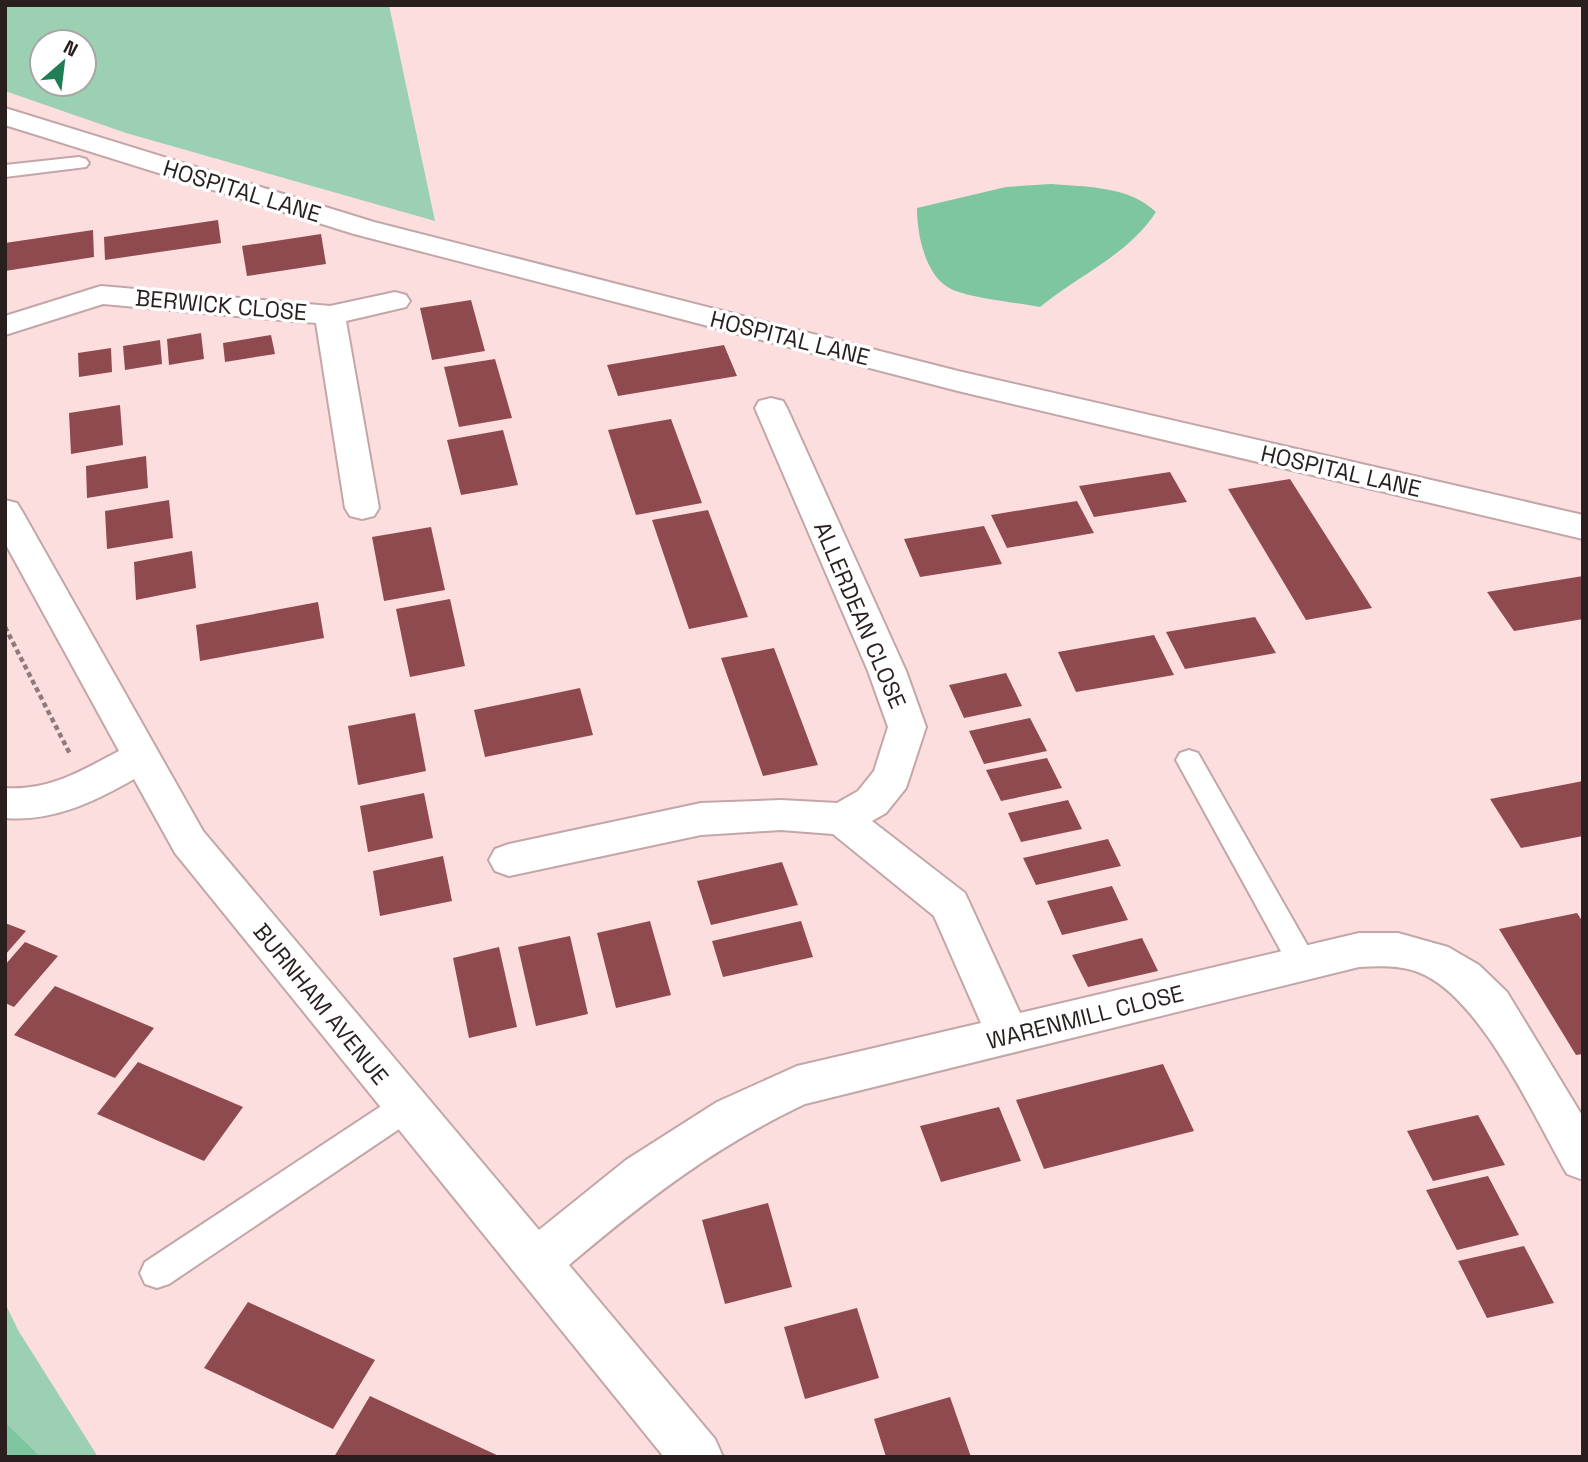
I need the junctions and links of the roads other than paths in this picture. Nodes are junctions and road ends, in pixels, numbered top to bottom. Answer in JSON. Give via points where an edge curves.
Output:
{"nodes":[{"id":1,"x":5,"y":116,"type":"edge"},
{"id":2,"x":79,"y":163,"type":"dead end"},
{"id":3,"x":5,"y":171,"type":"edge"},
{"id":4,"x":395,"y":301,"type":"dead end"},
{"id":5,"x":330,"y":315,"type":"junction"},
{"id":6,"x":5,"y":326,"type":"edge"},
{"id":7,"x":771,"y":408,"type":"dead end"},
{"id":8,"x":362,"y":508,"type":"dead end"},
{"id":9,"x":5,"y":511,"type":"edge"},
{"id":10,"x":1583,"y":527,"type":"edge"},
{"id":11,"x":142,"y":757,"type":"junction"},
{"id":12,"x":1189,"y":761,"type":"dead end"},
{"id":13,"x":5,"y":803,"type":"edge"},
{"id":14,"x":842,"y":819,"type":"junction"},
{"id":15,"x":509,"y":860,"type":"dead end"},
{"id":16,"x":1303,"y":964,"type":"junction"},
{"id":17,"x":1008,"y":1035,"type":"junction"},
{"id":18,"x":406,"y":1107,"type":"junction"},
{"id":19,"x":1570,"y":1113,"type":"edge"},
{"id":20,"x":1583,"y":1159,"type":"edge"},
{"id":21,"x":536,"y":1262,"type":"junction"},
{"id":22,"x":157,"y":1273,"type":"dead end"},
{"id":23,"x":697,"y":1457,"type":"edge"}],
"edges":[{"from":1,"to":10,"type":"street","name":"HOSPITAL LANE","via":[[364,228],[958,382]]},
{"from":2,"to":3,"type":"lane"},
{"from":4,"to":5,"type":"street"},
{"from":5,"to":6,"type":"street","name":"BERWICK CLOSE","via":[[101,295]]},
{"from":5,"to":8,"type":"street","name":"BERWICK CLOSE"},
{"from":7,"to":14,"type":"street","name":"ALLERDEAN CLOSE","via":[[887,671],[907,727],[892,777],[872,802]]},
{"from":9,"to":11,"type":"street","name":"BURNHAM AVENUE"},
{"from":11,"to":13,"type":"street","via":[[48,802]]},
{"from":11,"to":18,"type":"street","name":"BURNHAM AVENUE","via":[[189,842]]},
{"from":12,"to":16,"type":"lane"},
{"from":14,"to":15,"type":"street","via":[[781,815],[701,819]]},
{"from":14,"to":17,"type":"street","via":[[950,905]]},
{"from":16,"to":17,"type":"street","name":"WARENMILL CLOSE"},
{"from":16,"to":19,"type":"street","name":"WARENMILL CLOSE","via":[[1382,947],[1433,957],[1476,985]]},
{"from":17,"to":21,"type":"street","name":"WARENMILL CLOSE","via":[[797,1086],[733,1116],[642,1175]]},
{"from":18,"to":21,"type":"street","name":"BURNHAM AVENUE"},
{"from":18,"to":22,"type":"lane"},
{"from":19,"to":20,"type":"street","name":"WARENMILL CLOSE"},
{"from":21,"to":23,"type":"street","name":"BURNHAM AVENUE"}]}
